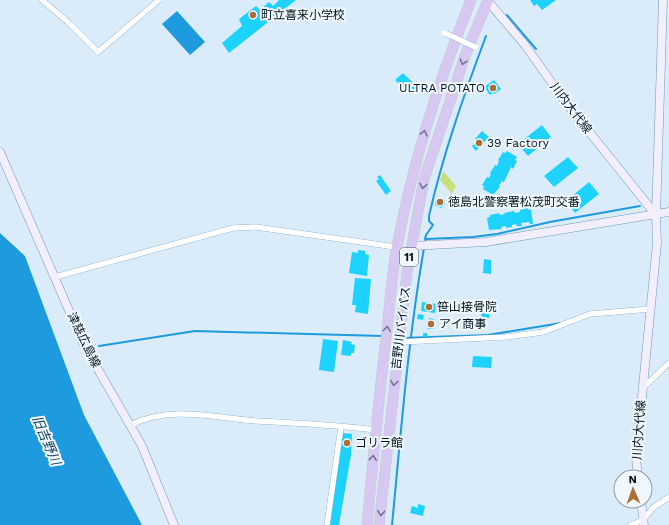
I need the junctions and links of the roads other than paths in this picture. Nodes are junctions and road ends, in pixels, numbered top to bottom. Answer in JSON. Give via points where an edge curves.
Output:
{"nodes":[{"id":1,"x":42,"y":0,"type":"edge"},
{"id":2,"x":159,"y":0,"type":"edge"},
{"id":3,"x":471,"y":0,"type":"edge"},
{"id":4,"x":488,"y":0,"type":"edge"},
{"id":5,"x":663,"y":0,"type":"edge"},
{"id":6,"x":445,"y":33,"type":"dead end"},
{"id":7,"x":475,"y":47,"type":"dead end"},
{"id":8,"x":0,"y":152,"type":"edge"},
{"id":9,"x":669,"y":212,"type":"edge"},
{"id":10,"x":656,"y":215,"type":"junction"},
{"id":11,"x":411,"y":246,"type":"junction"},
{"id":12,"x":396,"y":247,"type":"junction"},
{"id":13,"x":55,"y":277,"type":"junction"},
{"id":14,"x":650,"y":309,"type":"junction"},
{"id":15,"x":399,"y":342,"type":"junction"},
{"id":16,"x":669,"y":363,"type":"edge"},
{"id":17,"x":642,"y":389,"type":"junction"},
{"id":18,"x":131,"y":425,"type":"junction"},
{"id":19,"x":341,"y":427,"type":"junction"},
{"id":20,"x":376,"y":430,"type":"junction"},
{"id":21,"x":637,"y":469,"type":"edge"},
{"id":22,"x":669,"y":497,"type":"edge"},
{"id":23,"x":642,"y":509,"type":"edge"},
{"id":24,"x":644,"y":523,"type":"edge"},
{"id":25,"x":174,"y":525,"type":"edge"},
{"id":26,"x":327,"y":525,"type":"edge"},
{"id":27,"x":367,"y":525,"type":"edge"},
{"id":28,"x":380,"y":525,"type":"edge"},
{"id":29,"x":631,"y":525,"type":"edge"}],
"edges":[{"from":1,"to":2,"type":"street","via":[[98,52]]},
{"from":12,"to":3,"type":"highway","name":"吉野川バイパス","number":"11","one_way":true,"via":[[431,109]]},
{"from":4,"to":10,"type":"main road","name":"川内大代線"},
{"from":4,"to":11,"type":"highway","name":"吉野川バイパス","number":"11","one_way":true,"via":[[465,56],[424,179]]},
{"from":5,"to":10,"type":"main road","name":"川内大代線"},
{"from":6,"to":7,"type":"street","bridge":true},
{"from":8,"to":13,"type":"main road","name":"津慈広島線"},
{"from":9,"to":10,"type":"main road"},
{"from":10,"to":11,"type":"main road","via":[[486,242]]},
{"from":10,"to":14,"type":"main road","name":"川内大代線","via":[[657,243]]},
{"from":11,"to":15,"type":"highway","name":"吉野川バイパス","number":"11"},
{"from":12,"to":13,"type":"street","via":[[256,227],[233,228]]},
{"from":20,"to":12,"type":"highway","name":"吉野川バイパス","number":"11","one_way":true},
{"from":13,"to":18,"type":"main road","name":"津慈広島線","via":[[84,345]]},
{"from":14,"to":15,"type":"street","via":[[590,314],[543,332],[529,334]]},
{"from":14,"to":17,"type":"main road","name":"川内大代線"},
{"from":15,"to":28,"type":"highway","name":"吉野川バイパス","number":"11","one_way":true},
{"from":16,"to":17,"type":"street"},
{"from":17,"to":21,"type":"main road","name":"川内大代線"},
{"from":18,"to":19,"type":"street","via":[[142,420],[173,414]]},
{"from":18,"to":25,"type":"main road","name":"津慈広島線"},
{"from":19,"to":20,"type":"street"},
{"from":19,"to":26,"type":"street"},
{"from":27,"to":20,"type":"highway","name":"吉野川バイパス","number":"11","one_way":true},
{"from":22,"to":24,"type":"street","via":[[654,507]]},
{"from":23,"to":24,"type":"main road"},
{"from":24,"to":29,"type":"street"}]}
